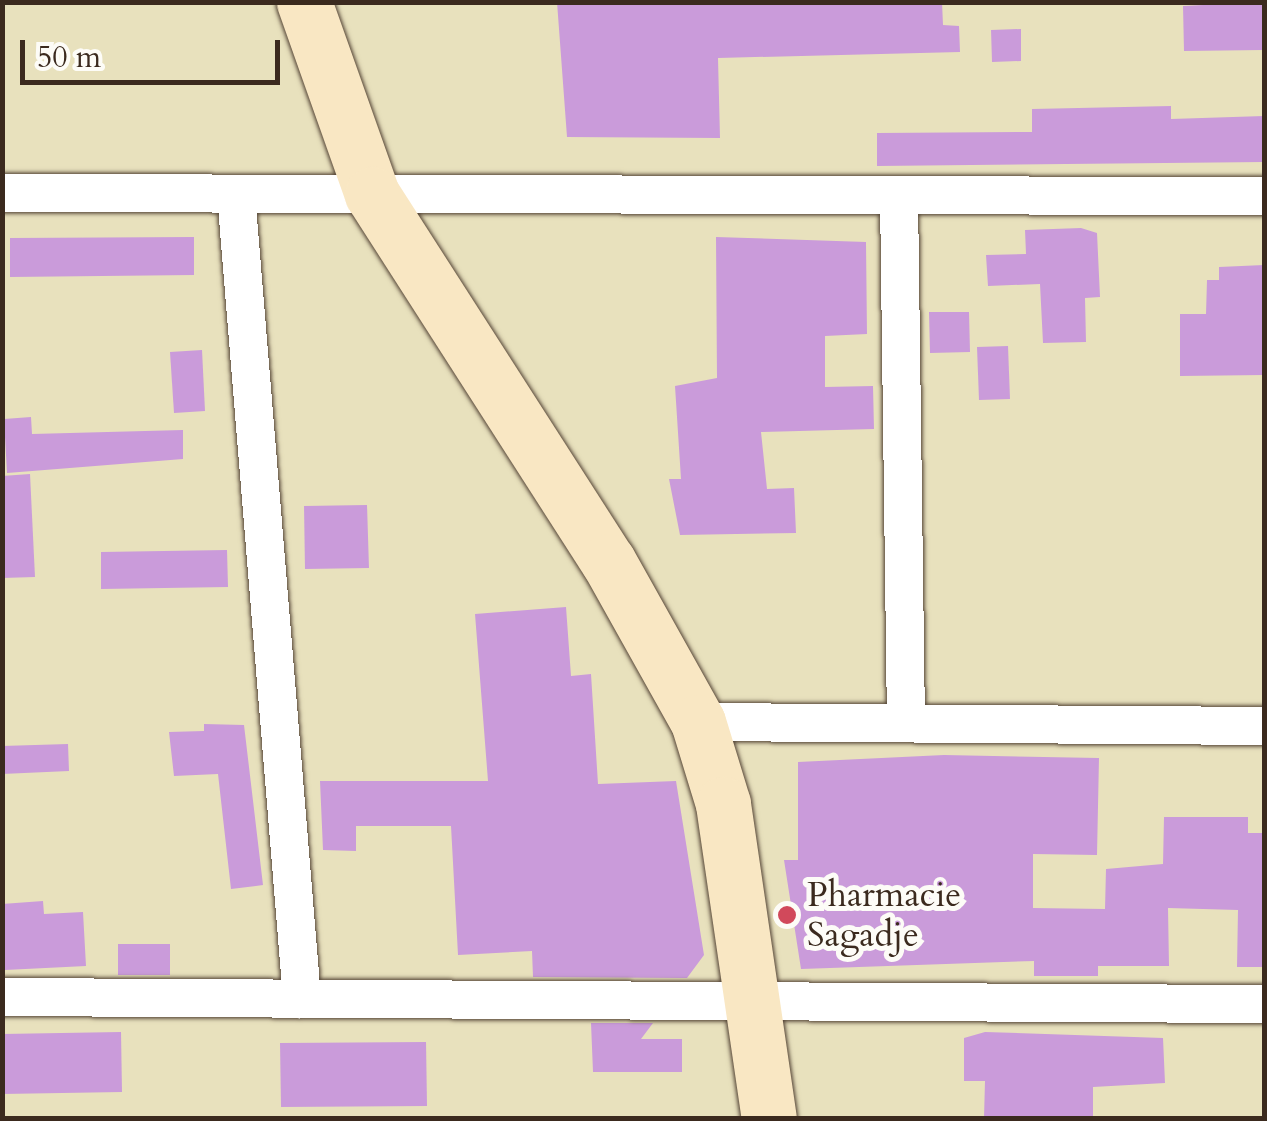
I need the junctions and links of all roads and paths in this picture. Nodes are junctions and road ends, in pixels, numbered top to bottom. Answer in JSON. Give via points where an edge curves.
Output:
{"nodes":[{"id":1,"x":304,"y":2,"type":"edge"},
{"id":2,"x":2,"y":194,"type":"edge"},
{"id":3,"x":236,"y":194,"type":"junction"},
{"id":4,"x":372,"y":194,"type":"junction"},
{"id":5,"x":899,"y":195,"type":"junction"},
{"id":6,"x":1264,"y":196,"type":"edge"},
{"id":7,"x":698,"y":722,"type":"junction"},
{"id":8,"x":906,"y":724,"type":"junction"},
{"id":9,"x":1264,"y":726,"type":"edge"},
{"id":10,"x":2,"y":997,"type":"edge"},
{"id":11,"x":302,"y":999,"type":"junction"},
{"id":12,"x":752,"y":1002,"type":"junction"},
{"id":13,"x":1264,"y":1004,"type":"edge"},
{"id":14,"x":769,"y":1118,"type":"edge"}],
"edges":[{"from":1,"to":4,"type":"main road"},
{"from":2,"to":3,"type":"street"},
{"from":3,"to":4,"type":"street"},
{"from":3,"to":11,"type":"street"},
{"from":4,"to":5,"type":"street"},
{"from":4,"to":7,"type":"main road","via":[[608,560]]},
{"from":5,"to":6,"type":"street"},
{"from":5,"to":8,"type":"street"},
{"from":7,"to":8,"type":"street"},
{"from":7,"to":12,"type":"main road","via":[[723,804]]},
{"from":8,"to":9,"type":"street"},
{"from":10,"to":11,"type":"street"},
{"from":11,"to":12,"type":"street"},
{"from":12,"to":13,"type":"street"},
{"from":12,"to":14,"type":"main road"}]}
